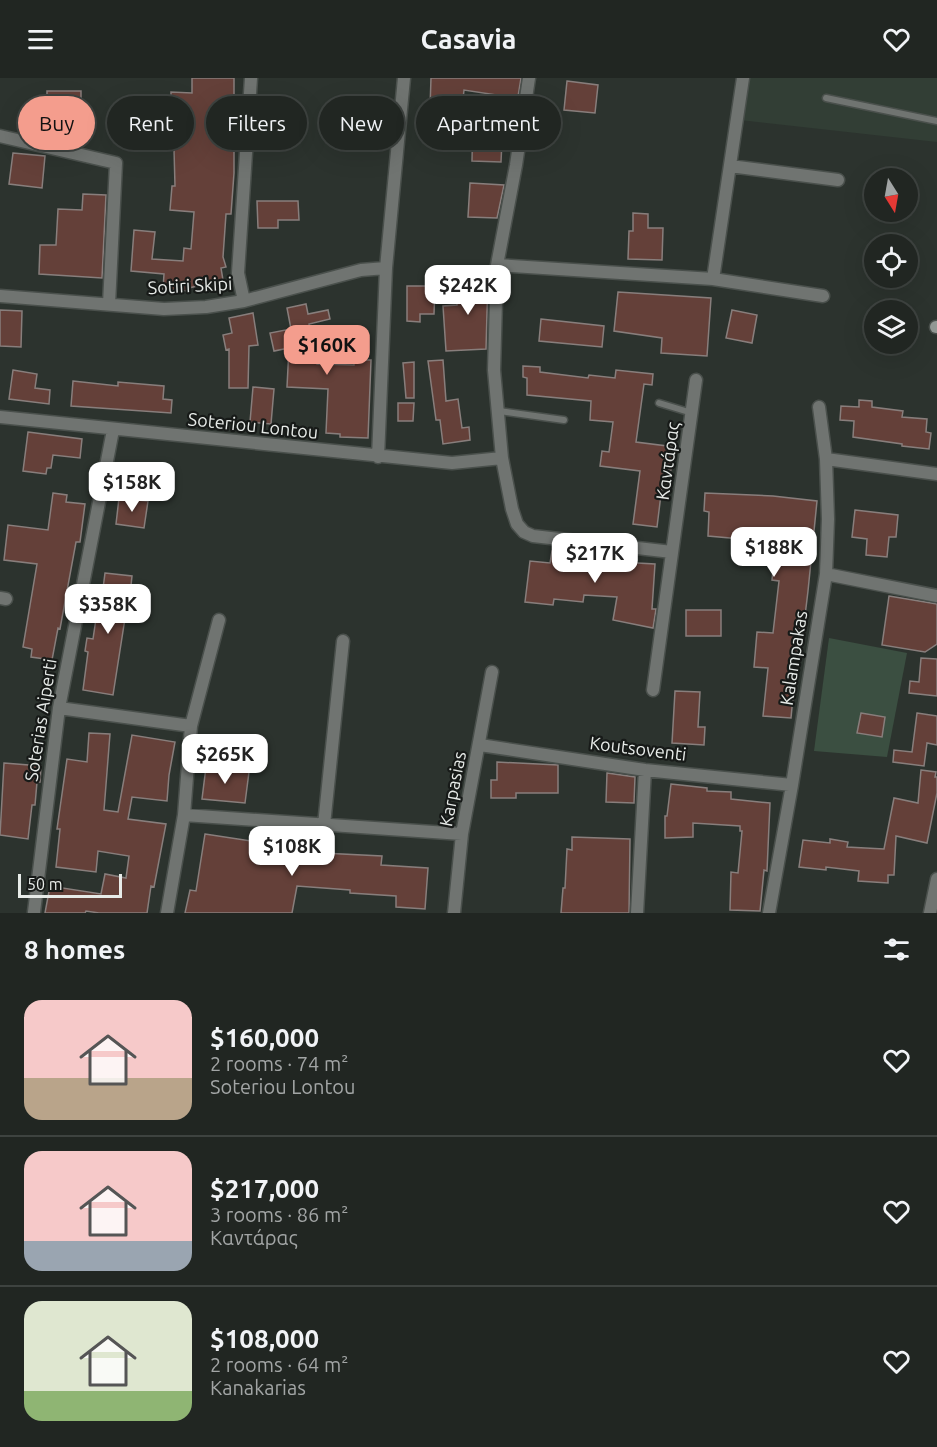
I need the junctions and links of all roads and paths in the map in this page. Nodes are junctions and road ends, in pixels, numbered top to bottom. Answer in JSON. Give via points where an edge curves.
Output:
{"nodes":[{"id":1,"x":251,"y":78,"type":"edge"},
{"id":2,"x":404,"y":78,"type":"edge"},
{"id":3,"x":529,"y":78,"type":"edge"},
{"id":4,"x":743,"y":78,"type":"edge"},
{"id":5,"x":826,"y":98,"type":"dead end"},
{"id":6,"x":937,"y":121,"type":"edge"},
{"id":7,"x":0,"y":136,"type":"edge"},
{"id":8,"x":730,"y":166,"type":"junction"},
{"id":9,"x":838,"y":180,"type":"dead end"},
{"id":10,"x":497,"y":265,"type":"junction"},
{"id":11,"x":386,"y":268,"type":"junction"},
{"id":12,"x":713,"y":279,"type":"junction"},
{"id":13,"x":0,"y":296,"type":"edge"},
{"id":14,"x":823,"y":296,"type":"dead end"},
{"id":15,"x":244,"y":301,"type":"junction"},
{"id":16,"x":109,"y":304,"type":"junction"},
{"id":17,"x":696,"y":380,"type":"dead end"},
{"id":18,"x":659,"y":403,"type":"dead end"},
{"id":19,"x":819,"y":406,"type":"dead end"},
{"id":20,"x":498,"y":411,"type":"junction"},
{"id":21,"x":693,"y":414,"type":"junction"},
{"id":22,"x":0,"y":417,"type":"edge"},
{"id":23,"x":564,"y":420,"type":"dead end"},
{"id":24,"x":113,"y":430,"type":"junction"},
{"id":25,"x":378,"y":457,"type":"junction"},
{"id":26,"x":502,"y":458,"type":"junction"},
{"id":27,"x":826,"y":459,"type":"junction"},
{"id":28,"x":937,"y":474,"type":"edge"},
{"id":29,"x":672,"y":552,"type":"junction"},
{"id":30,"x":826,"y":574,"type":"junction"},
{"id":31,"x":937,"y":596,"type":"edge"},
{"id":32,"x":219,"y":620,"type":"dead end"},
{"id":33,"x":343,"y":641,"type":"dead end"},
{"id":34,"x":492,"y":672,"type":"dead end"},
{"id":35,"x":653,"y":690,"type":"dead end"},
{"id":36,"x":59,"y":708,"type":"junction"},
{"id":37,"x":190,"y":726,"type":"junction"},
{"id":38,"x":480,"y":745,"type":"junction"},
{"id":39,"x":645,"y":770,"type":"junction"},
{"id":40,"x":792,"y":785,"type":"junction"},
{"id":41,"x":184,"y":815,"type":"junction"},
{"id":42,"x":324,"y":825,"type":"junction"},
{"id":43,"x":462,"y":834,"type":"junction"},
{"id":44,"x":937,"y":879,"type":"edge"},
{"id":45,"x":935,"y":896,"type":"edge"},
{"id":46,"x":34,"y":912,"type":"edge"},
{"id":47,"x":167,"y":913,"type":"edge"},
{"id":48,"x":454,"y":913,"type":"edge"},
{"id":49,"x":637,"y":913,"type":"edge"},
{"id":50,"x":769,"y":913,"type":"edge"},
{"id":51,"x":930,"y":913,"type":"edge"}],
"edges":[{"from":1,"to":15,"type":"street","via":[[238,273]]},
{"from":2,"to":11,"type":"street"},
{"from":3,"to":10,"type":"street"},
{"from":4,"to":8,"type":"street"},
{"from":5,"to":6,"type":"lane"},
{"from":7,"to":16,"type":"street","via":[[116,163]]},
{"from":8,"to":9,"type":"street"},
{"from":8,"to":12,"type":"street"},
{"from":10,"to":12,"type":"street"},
{"from":10,"to":20,"type":"street","via":[[494,370]]},
{"from":11,"to":15,"type":"street","name":"Sotiri Skipi","via":[[361,270]]},
{"from":11,"to":25,"type":"street"},
{"from":12,"to":14,"type":"street"},
{"from":13,"to":16,"type":"street","name":"Sotiri Skipi"},
{"from":15,"to":16,"type":"street","name":"Sotiri Skipi","via":[[206,308],[164,309]]},
{"from":17,"to":21,"type":"street","name":"Καντάρας"},
{"from":18,"to":21,"type":"lane"},
{"from":19,"to":27,"type":"street","name":"Kalampakas"},
{"from":20,"to":23,"type":"lane"},
{"from":20,"to":26,"type":"street"},
{"from":21,"to":29,"type":"street","name":"Καντάρας"},
{"from":22,"to":24,"type":"street","name":"Soteriou Lontou"},
{"from":24,"to":25,"type":"street","name":"Soteriou Lontou"},
{"from":24,"to":36,"type":"street","name":"Soterias Aiperti"},
{"from":25,"to":26,"type":"street","name":"Soteriou Lontou","via":[[452,463]]},
{"from":26,"to":29,"type":"street","via":[[512,509],[524,532],[542,538]]},
{"from":27,"to":28,"type":"street"},
{"from":27,"to":30,"type":"street","name":"Kalampakas"},
{"from":29,"to":35,"type":"street","name":"Καντάρας"},
{"from":30,"to":31,"type":"street"},
{"from":30,"to":40,"type":"street","name":"Kalampakas"},
{"from":32,"to":37,"type":"street"},
{"from":33,"to":42,"type":"street"},
{"from":34,"to":38,"type":"street","name":"Karpasias"},
{"from":36,"to":37,"type":"street"},
{"from":36,"to":46,"type":"street","name":"Soterias Aiperti"},
{"from":37,"to":41,"type":"street"},
{"from":38,"to":39,"type":"street","name":"Koutsoventi"},
{"from":38,"to":43,"type":"street","name":"Karpasias"},
{"from":39,"to":40,"type":"street","name":"Koutsoventi"},
{"from":39,"to":49,"type":"street"},
{"from":40,"to":50,"type":"street","name":"Kalampakas"},
{"from":41,"to":42,"type":"street"},
{"from":41,"to":47,"type":"street"},
{"from":42,"to":43,"type":"street"},
{"from":43,"to":48,"type":"street","name":"Karpasias"},
{"from":44,"to":45,"type":"street"},
{"from":45,"to":51,"type":"street"}]}
